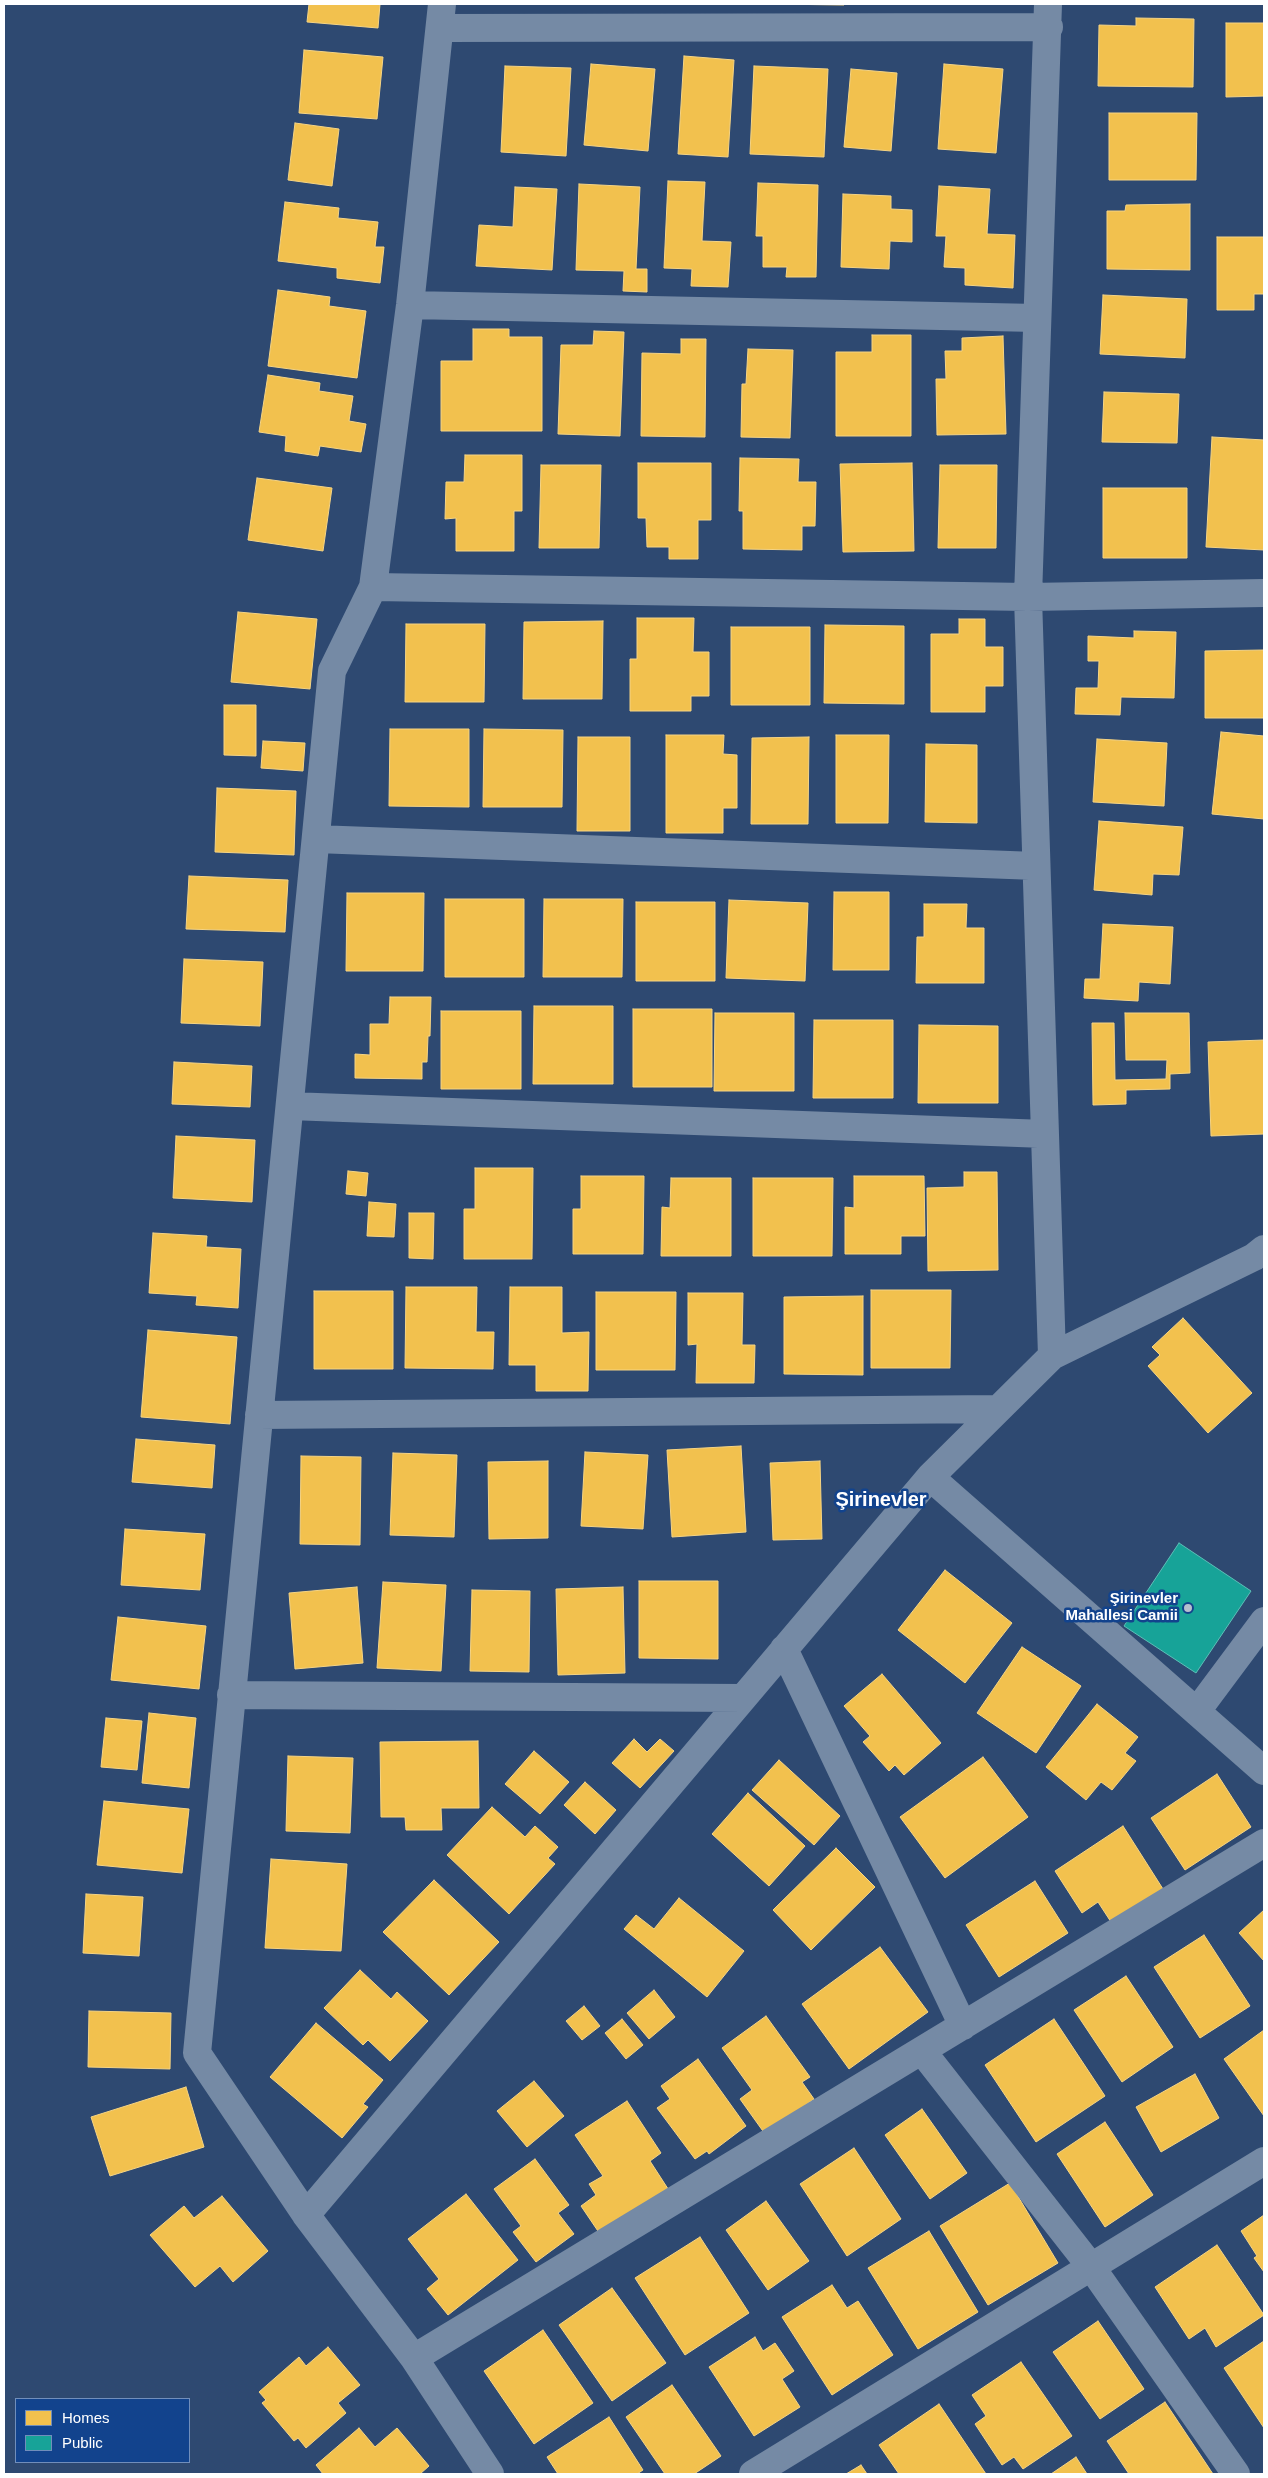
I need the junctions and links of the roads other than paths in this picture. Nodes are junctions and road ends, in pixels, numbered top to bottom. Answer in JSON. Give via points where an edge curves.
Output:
{"nodes":[{"id":1,"x":1049,"y":15,"type":"edge"},
{"id":2,"x":441,"y":16,"type":"edge"},
{"id":3,"x":410,"y":304,"type":"junction"},
{"id":4,"x":1037,"y":318,"type":"junction"},
{"id":5,"x":373,"y":587,"type":"junction"},
{"id":6,"x":1264,"y":593,"type":"edge"},
{"id":7,"x":1028,"y":597,"type":"junction"},
{"id":8,"x":316,"y":839,"type":"junction"},
{"id":9,"x":1036,"y":866,"type":"junction"},
{"id":10,"x":290,"y":1106,"type":"junction"},
{"id":11,"x":1044,"y":1134,"type":"junction"},
{"id":12,"x":1261,"y":1248,"type":"edge"},
{"id":13,"x":1052,"y":1356,"type":"junction"},
{"id":14,"x":998,"y":1409,"type":"junction"},
{"id":15,"x":259,"y":1415,"type":"junction"},
{"id":16,"x":930,"y":1477,"type":"junction"},
{"id":17,"x":1264,"y":1621,"type":"edge"},
{"id":18,"x":784,"y":1649,"type":"junction"},
{"id":19,"x":232,"y":1695,"type":"junction"},
{"id":20,"x":743,"y":1698,"type":"junction"},
{"id":21,"x":1197,"y":1712,"type":"junction"},
{"id":22,"x":1264,"y":1771,"type":"edge"},
{"id":23,"x":1264,"y":1843,"type":"edge"},
{"id":24,"x":963,"y":2026,"type":"junction"},
{"id":25,"x":922,"y":2051,"type":"junction"},
{"id":26,"x":1264,"y":2161,"type":"edge"},
{"id":27,"x":306,"y":2215,"type":"junction"},
{"id":28,"x":1092,"y":2268,"type":"junction"},
{"id":29,"x":414,"y":2358,"type":"junction"},
{"id":30,"x":490,"y":2474,"type":"edge"},
{"id":31,"x":753,"y":2474,"type":"edge"},
{"id":32,"x":1236,"y":2474,"type":"edge"}],
"edges":[{"from":1,"to":2,"type":"street"},
{"from":1,"to":4,"type":"street"},
{"from":2,"to":3,"type":"street"},
{"from":3,"to":4,"type":"street"},
{"from":3,"to":5,"type":"street"},
{"from":4,"to":7,"type":"street"},
{"from":5,"to":7,"type":"street"},
{"from":5,"to":8,"type":"street","via":[[332,671]]},
{"from":6,"to":7,"type":"street"},
{"from":7,"to":9,"type":"street"},
{"from":8,"to":9,"type":"street"},
{"from":8,"to":10,"type":"street"},
{"from":9,"to":11,"type":"street"},
{"from":10,"to":11,"type":"street"},
{"from":10,"to":15,"type":"street"},
{"from":11,"to":13,"type":"street"},
{"from":12,"to":13,"type":"street"},
{"from":13,"to":14,"type":"street"},
{"from":14,"to":15,"type":"street"},
{"from":14,"to":16,"type":"street"},
{"from":15,"to":19,"type":"street"},
{"from":16,"to":18,"type":"street"},
{"from":16,"to":21,"type":"street"},
{"from":17,"to":21,"type":"street"},
{"from":18,"to":20,"type":"street"},
{"from":18,"to":24,"type":"street"},
{"from":19,"to":20,"type":"street"},
{"from":19,"to":27,"type":"street","via":[[196,2053]]},
{"from":20,"to":27,"type":"street"},
{"from":21,"to":22,"type":"street"},
{"from":23,"to":24,"type":"street"},
{"from":24,"to":25,"type":"street"},
{"from":25,"to":28,"type":"street"},
{"from":25,"to":29,"type":"street"},
{"from":26,"to":28,"type":"street"},
{"from":27,"to":29,"type":"street"},
{"from":28,"to":31,"type":"street"},
{"from":28,"to":32,"type":"street"},
{"from":29,"to":30,"type":"street"}]}
